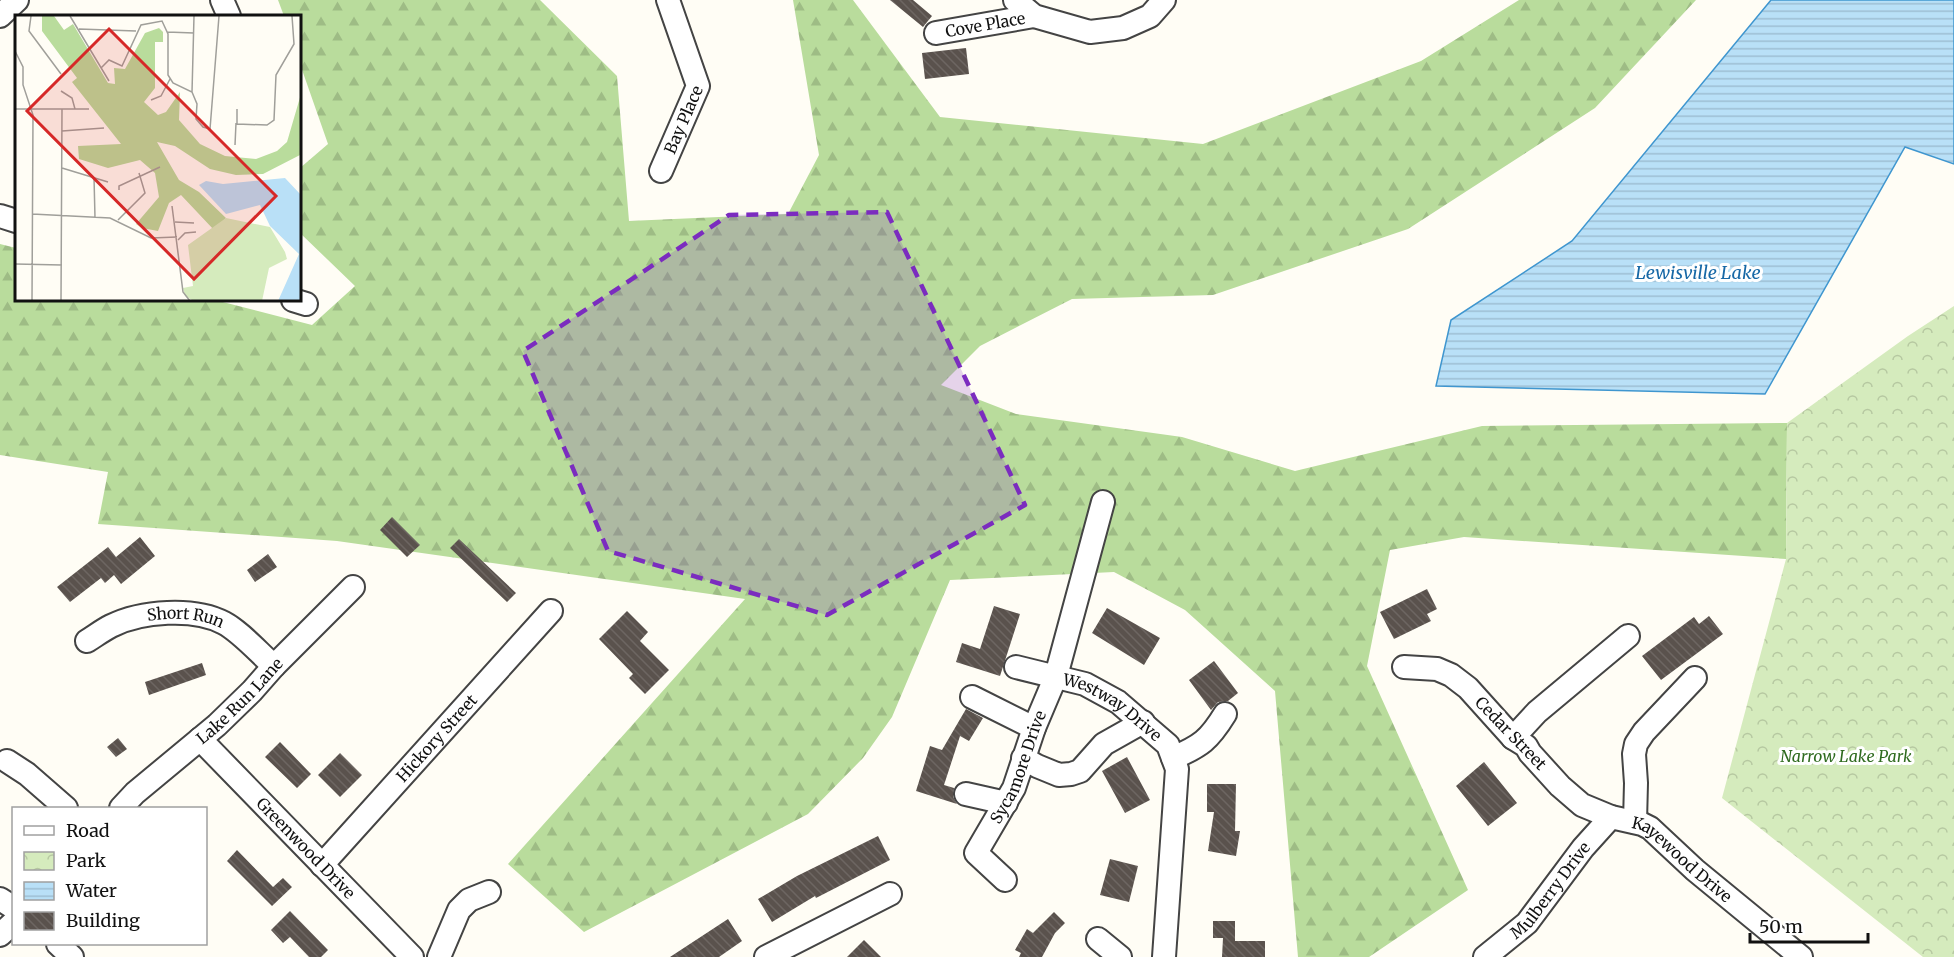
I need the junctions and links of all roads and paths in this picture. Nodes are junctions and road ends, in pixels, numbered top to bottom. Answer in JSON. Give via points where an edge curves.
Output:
{"nodes":[{"id":1,"x":17,"y":0,"type":"edge"},
{"id":2,"x":222,"y":0,"type":"edge"},
{"id":3,"x":668,"y":0,"type":"edge"},
{"id":4,"x":1015,"y":0,"type":"edge"},
{"id":5,"x":1164,"y":0,"type":"edge"},
{"id":6,"x":229,"y":15,"type":"edge"},
{"id":7,"x":0,"y":16,"type":"edge"},
{"id":8,"x":1034,"y":16,"type":"junction"},
{"id":9,"x":936,"y":33,"type":"dead end"},
{"id":10,"x":662,"y":171,"type":"dead end"},
{"id":11,"x":0,"y":216,"type":"edge"},
{"id":12,"x":15,"y":221,"type":"edge"},
{"id":13,"x":1103,"y":502,"type":"dead end"},
{"id":14,"x":352,"y":587,"type":"dead end"},
{"id":15,"x":551,"y":611,"type":"dead end"},
{"id":16,"x":1628,"y":636,"type":"dead end"},
{"id":17,"x":87,"y":641,"type":"dead end"},
{"id":18,"x":274,"y":666,"type":"junction"},
{"id":19,"x":1016,"y":667,"type":"dead end"},
{"id":20,"x":1404,"y":667,"type":"dead end"},
{"id":21,"x":1056,"y":676,"type":"junction"},
{"id":22,"x":1695,"y":678,"type":"dead end"},
{"id":23,"x":972,"y":698,"type":"dead end"},
{"id":24,"x":1225,"y":714,"type":"dead end"},
{"id":25,"x":1143,"y":722,"type":"junction"},
{"id":26,"x":1035,"y":728,"type":"junction"},
{"id":27,"x":1513,"y":738,"type":"junction"},
{"id":28,"x":200,"y":739,"type":"junction"},
{"id":29,"x":1023,"y":758,"type":"junction"},
{"id":30,"x":1173,"y":758,"type":"junction"},
{"id":31,"x":7,"y":761,"type":"dead end"},
{"id":32,"x":966,"y":794,"type":"dead end"},
{"id":33,"x":1006,"y":802,"type":"junction"},
{"id":34,"x":65,"y":807,"type":"edge"},
{"id":35,"x":122,"y":807,"type":"edge"},
{"id":36,"x":1611,"y":817,"type":"junction"},
{"id":37,"x":1635,"y":822,"type":"junction"},
{"id":38,"x":322,"y":865,"type":"junction"},
{"id":39,"x":1005,"y":880,"type":"dead end"},
{"id":40,"x":489,"y":892,"type":"dead end"},
{"id":41,"x":890,"y":894,"type":"dead end"},
{"id":42,"x":12,"y":924,"type":"edge"},
{"id":43,"x":0,"y":935,"type":"edge"},
{"id":44,"x":1098,"y":939,"type":"dead end"},
{"id":45,"x":59,"y":945,"type":"edge"},
{"id":46,"x":780,"y":954,"type":"edge"},
{"id":47,"x":72,"y":957,"type":"edge"},
{"id":48,"x":412,"y":957,"type":"edge"},
{"id":49,"x":439,"y":957,"type":"edge"},
{"id":50,"x":1120,"y":957,"type":"edge"},
{"id":51,"x":1164,"y":957,"type":"edge"},
{"id":52,"x":1485,"y":957,"type":"edge"},
{"id":53,"x":1801,"y":957,"type":"edge"}],
"edges":[{"from":1,"to":7,"type":"street"},
{"from":2,"to":6,"type":"street"},
{"from":3,"to":10,"type":"street","name":"Bay Place","via":[[698,86]]},
{"from":4,"to":8,"type":"street"},
{"from":5,"to":8,"type":"street","via":[[1150,16],[1123,28],[1090,33]]},
{"from":8,"to":9,"type":"street","name":"Cove Place"},
{"from":11,"to":12,"type":"street"},
{"from":13,"to":21,"type":"street","name":"Westway Drive"},
{"from":14,"to":18,"type":"street","name":"Lake Run Lane"},
{"from":15,"to":38,"type":"street","name":"Hickory Street"},
{"from":16,"to":27,"type":"street","via":[[1537,712]]},
{"from":17,"to":18,"type":"street","name":"Short Run","via":[[124,621],[150,614],[189,613],[226,624]]},
{"from":18,"to":28,"type":"street","name":"Lake Run Lane"},
{"from":19,"to":21,"type":"street"},
{"from":20,"to":27,"type":"street","name":"Cedar Street","via":[[1437,669],[1451,675]]},
{"from":21,"to":25,"type":"street","name":"Westway Drive","via":[[1085,684],[1118,702]]},
{"from":21,"to":26,"type":"street","name":"Sycamore Drive"},
{"from":22,"to":37,"type":"street","via":[[1636,744]]},
{"from":23,"to":26,"type":"street"},
{"from":24,"to":30,"type":"street","via":[[1212,735]]},
{"from":25,"to":29,"type":"street","via":[[1104,744],[1080,771],[1071,774],[1059,775]]},
{"from":25,"to":30,"type":"street","name":"Westway Drive","via":[[1168,745]]},
{"from":26,"to":29,"type":"street","name":"Sycamore Drive"},
{"from":27,"to":36,"type":"street","name":"Cedar Street","via":[[1526,746],[1582,805]]},
{"from":28,"to":35,"type":"street","name":"Lake Run Lane"},
{"from":28,"to":38,"type":"street","name":"Greenwood Drive"},
{"from":29,"to":33,"type":"street","name":"Sycamore Drive"},
{"from":30,"to":51,"type":"street","name":"Westway Drive","via":[[1177,769]]},
{"from":31,"to":34,"type":"street"},
{"from":32,"to":33,"type":"street"},
{"from":33,"to":39,"type":"street","name":"Sycamore Drive","via":[[976,853]]},
{"from":36,"to":37,"type":"street","name":"Kayewood Drive"},
{"from":36,"to":52,"type":"street","name":"Mulberry Drive","via":[[1527,923]]},
{"from":37,"to":53,"type":"street","name":"Kayewood Drive","via":[[1650,828]]},
{"from":38,"to":48,"type":"street","name":"Greenwood Drive"},
{"from":40,"to":49,"type":"street","via":[[469,900],[459,910]]},
{"from":41,"to":46,"type":"street"},
{"from":42,"to":43,"type":"street"},
{"from":44,"to":50,"type":"street"},
{"from":45,"to":47,"type":"street"}]}
